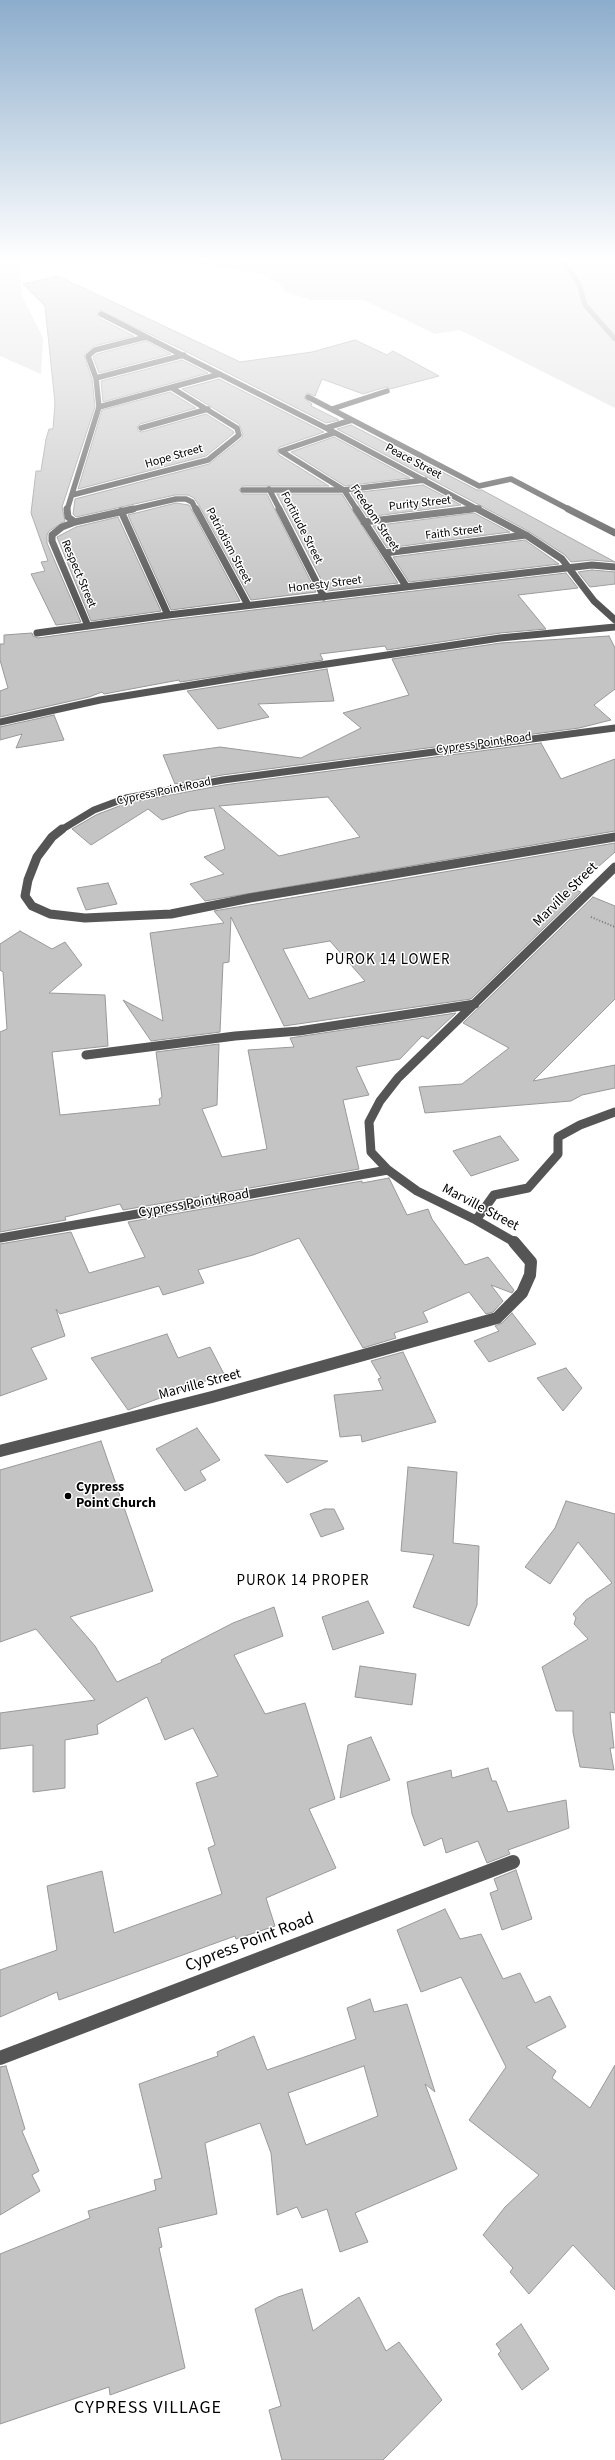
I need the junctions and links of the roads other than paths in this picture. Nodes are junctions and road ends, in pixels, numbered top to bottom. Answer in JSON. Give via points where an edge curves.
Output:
{"nodes":[{"id":1,"x":104,"y":376,"type":"edge"},
{"id":2,"x":214,"y":376,"type":"edge"},
{"id":3,"x":224,"y":376,"type":"edge"},
{"id":4,"x":96,"y":378,"type":"joint"},
{"id":5,"x":172,"y":388,"type":"junction"},
{"id":6,"x":387,"y":391,"type":"dead end"},
{"id":7,"x":308,"y":397,"type":"dead end"},
{"id":8,"x":99,"y":407,"type":"junction"},
{"id":9,"x":208,"y":409,"type":"junction"},
{"id":10,"x":332,"y":409,"type":"junction"},
{"id":11,"x":352,"y":420,"type":"junction"},
{"id":12,"x":141,"y":428,"type":"dead end"},
{"id":13,"x":326,"y":428,"type":"junction"},
{"id":14,"x":334,"y":433,"type":"junction"},
{"id":15,"x":425,"y":480,"type":"junction"},
{"id":16,"x":243,"y":490,"type":"dead end"},
{"id":17,"x":269,"y":490,"type":"junction"},
{"id":18,"x":344,"y":490,"type":"junction"},
{"id":19,"x":72,"y":495,"type":"junction"},
{"id":20,"x":479,"y":508,"type":"junction"},
{"id":21,"x":121,"y":511,"type":"junction"},
{"id":22,"x":75,"y":522,"type":"junction"},
{"id":23,"x":364,"y":522,"type":"junction"},
{"id":24,"x":615,"y":533,"type":"edge"},
{"id":25,"x":526,"y":535,"type":"junction"},
{"id":26,"x":385,"y":553,"type":"junction"},
{"id":27,"x":615,"y":567,"type":"edge"},
{"id":28,"x":569,"y":568,"type":"junction"},
{"id":29,"x":406,"y":586,"type":"junction"},
{"id":30,"x":324,"y":597,"type":"junction"},
{"id":31,"x":248,"y":606,"type":"junction"},
{"id":32,"x":168,"y":615,"type":"junction"},
{"id":33,"x":615,"y":620,"type":"edge"},
{"id":34,"x":88,"y":626,"type":"junction"},
{"id":35,"x":615,"y":626,"type":"edge"},
{"id":36,"x":37,"y":633,"type":"dead end"},
{"id":37,"x":0,"y":722,"type":"edge"},
{"id":38,"x":615,"y":728,"type":"edge"},
{"id":39,"x":615,"y":837,"type":"edge"},
{"id":40,"x":615,"y":867,"type":"edge"},
{"id":41,"x":475,"y":1004,"type":"junction"},
{"id":42,"x":86,"y":1055,"type":"dead end"},
{"id":43,"x":615,"y":1112,"type":"edge"},
{"id":44,"x":388,"y":1170,"type":"junction"},
{"id":45,"x":476,"y":1220,"type":"junction"},
{"id":46,"x":0,"y":1238,"type":"edge"},
{"id":47,"x":0,"y":1451,"type":"edge"},
{"id":48,"x":513,"y":1862,"type":"dead end"},
{"id":49,"x":0,"y":2058,"type":"edge"}],
"edges":[{"from":1,"to":4,"type":"street"},
{"from":2,"to":5,"type":"street"},
{"from":3,"to":13,"type":"street","name":"Peace Street"},
{"from":4,"to":8,"type":"street"},
{"from":5,"to":8,"type":"street"},
{"from":5,"to":9,"type":"street","name":"Hope Street"},
{"from":6,"to":10,"type":"street"},
{"from":7,"to":10,"type":"street"},
{"from":8,"to":19,"type":"street"},
{"from":9,"to":12,"type":"street"},
{"from":9,"to":19,"type":"street","name":"Hope Street","via":[[237,428],[239,435],[208,460]]},
{"from":10,"to":11,"type":"street"},
{"from":11,"to":13,"type":"street"},
{"from":11,"to":24,"type":"street","via":[[479,486],[511,479]]},
{"from":13,"to":14,"type":"street","name":"Peace Street"},
{"from":14,"to":15,"type":"street","name":"Peace Street"},
{"from":14,"to":18,"type":"street","name":"Freedom Street","via":[[282,451]]},
{"from":15,"to":18,"type":"street","name":"Fortitude Street"},
{"from":15,"to":20,"type":"street","name":"Peace Street"},
{"from":16,"to":17,"type":"street","name":"Fortitude Street"},
{"from":17,"to":18,"type":"street","name":"Fortitude Street"},
{"from":17,"to":30,"type":"street","name":"Fortitude Street"},
{"from":18,"to":23,"type":"street","name":"Freedom Street"},
{"from":19,"to":22,"type":"street","via":[[67,509],[68,517]]},
{"from":20,"to":23,"type":"street","name":"Purity Street"},
{"from":20,"to":25,"type":"street","name":"Peace Street"},
{"from":21,"to":22,"type":"street"},
{"from":21,"to":31,"type":"street","name":"Patriotism Street","via":[[176,499],[192,502]]},
{"from":21,"to":32,"type":"street"},
{"from":22,"to":34,"type":"street","name":"Respect Street","via":[[56,531],[52,535],[52,541]]},
{"from":23,"to":26,"type":"street","name":"Freedom Street"},
{"from":25,"to":26,"type":"street","name":"Faith Street"},
{"from":25,"to":28,"type":"street","name":"Peace Street","via":[[562,559]]},
{"from":26,"to":29,"type":"street","name":"Freedom Street"},
{"from":27,"to":28,"type":"street","name":"Honesty Street","via":[[592,565]]},
{"from":28,"to":29,"type":"street","name":"Honesty Street"},
{"from":28,"to":33,"type":"street","via":[[594,601]]},
{"from":29,"to":30,"type":"street","name":"Honesty Street"},
{"from":30,"to":31,"type":"street","name":"Honesty Street"},
{"from":31,"to":32,"type":"street","name":"Honesty Street"},
{"from":32,"to":34,"type":"street","name":"Honesty Street"},
{"from":34,"to":36,"type":"street","name":"Honesty Street"},
{"from":35,"to":37,"type":"street","via":[[500,638],[247,676],[100,700]]},
{"from":38,"to":39,"type":"street","name":"Cypress Point Road","via":[[523,738],[223,780],[126,798],[94,810],[52,837],[37,857],[25,896],[32,906],[50,914],[118,918],[170,914],[250,898]]},
{"from":40,"to":41,"type":"street","name":"Marville Street"},
{"from":41,"to":42,"type":"street","via":[[299,1031],[235,1036]]},
{"from":41,"to":44,"type":"street","name":"Marville Street","via":[[398,1078],[380,1101],[369,1122],[371,1152]]},
{"from":43,"to":45,"type":"street","via":[[580,1125],[558,1137],[558,1154],[528,1188],[494,1195]]},
{"from":44,"to":45,"type":"street","name":"Marville Street","via":[[417,1191]]},
{"from":44,"to":46,"type":"street","name":"Cypress Point Road"},
{"from":45,"to":47,"type":"street","name":"Marville Street","via":[[516,1243],[531,1262],[530,1275],[522,1293],[497,1318],[212,1397]]},
{"from":48,"to":49,"type":"street","name":"Cypress Point Road"}]}
